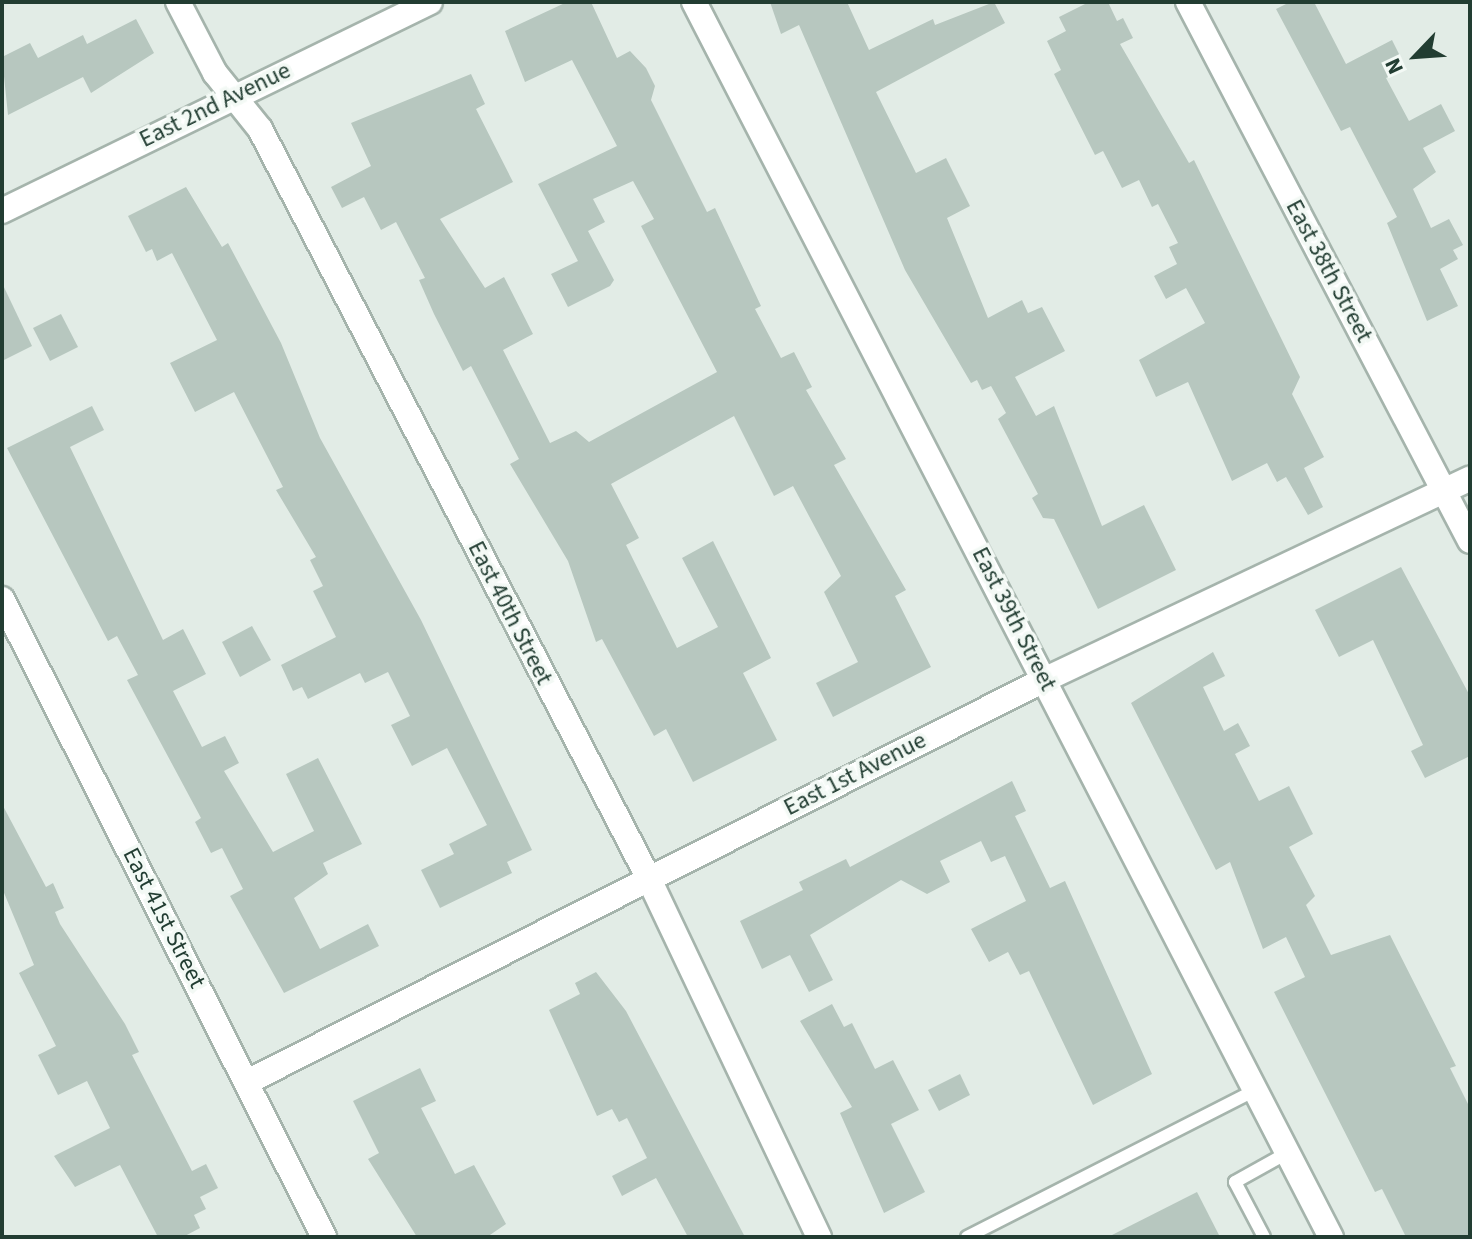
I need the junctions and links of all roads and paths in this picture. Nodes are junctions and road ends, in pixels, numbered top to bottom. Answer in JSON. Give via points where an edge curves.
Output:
{"nodes":[{"id":1,"x":178,"y":2,"type":"edge"},
{"id":2,"x":430,"y":2,"type":"edge"},
{"id":3,"x":694,"y":2,"type":"edge"},
{"id":4,"x":1188,"y":2,"type":"edge"},
{"id":5,"x":236,"y":94,"type":"junction"},
{"id":6,"x":2,"y":211,"type":"edge"},
{"id":7,"x":1470,"y":479,"type":"edge"},
{"id":8,"x":1445,"y":492,"type":"junction"},
{"id":9,"x":1470,"y":541,"type":"edge"},
{"id":10,"x":2,"y":599,"type":"edge"},
{"id":11,"x":1046,"y":679,"type":"junction"},
{"id":12,"x":648,"y":877,"type":"junction"},
{"id":13,"x":247,"y":1082,"type":"junction"},
{"id":14,"x":1252,"y":1092,"type":"junction"},
{"id":15,"x":1285,"y":1154,"type":"junction"},
{"id":16,"x":324,"y":1237,"type":"edge"},
{"id":17,"x":819,"y":1237,"type":"edge"},
{"id":18,"x":967,"y":1237,"type":"edge"},
{"id":19,"x":1264,"y":1237,"type":"edge"},
{"id":20,"x":1331,"y":1237,"type":"edge"}],
"edges":[{"from":1,"to":5,"type":"street","name":"East 40th Street","via":[[215,73]]},
{"from":2,"to":5,"type":"street","name":"East 2nd Avenue"},
{"from":3,"to":11,"type":"street","name":"East 39th Street"},
{"from":4,"to":8,"type":"street","name":"East 38th Street"},
{"from":5,"to":6,"type":"street","name":"East 2nd Avenue"},
{"from":5,"to":12,"type":"street","name":"East 40th Street"},
{"from":7,"to":8,"type":"street","name":"East 1st Avenue"},
{"from":8,"to":9,"type":"street","name":"East 38th Street"},
{"from":8,"to":11,"type":"street","name":"East 1st Avenue"},
{"from":10,"to":13,"type":"street","name":"East 41st Street"},
{"from":11,"to":12,"type":"street","name":"East 1st Avenue"},
{"from":11,"to":14,"type":"street","name":"East 39th Street"},
{"from":12,"to":13,"type":"street","name":"East 1st Avenue"},
{"from":12,"to":17,"type":"street","name":"East 40th Street"},
{"from":13,"to":16,"type":"street","name":"East 41st Street"},
{"from":14,"to":15,"type":"street","name":"East 39th Street"},
{"from":14,"to":18,"type":"lane"},
{"from":15,"to":19,"type":"lane","via":[[1235,1182]]},
{"from":15,"to":20,"type":"street","name":"East 39th Street"}]}
